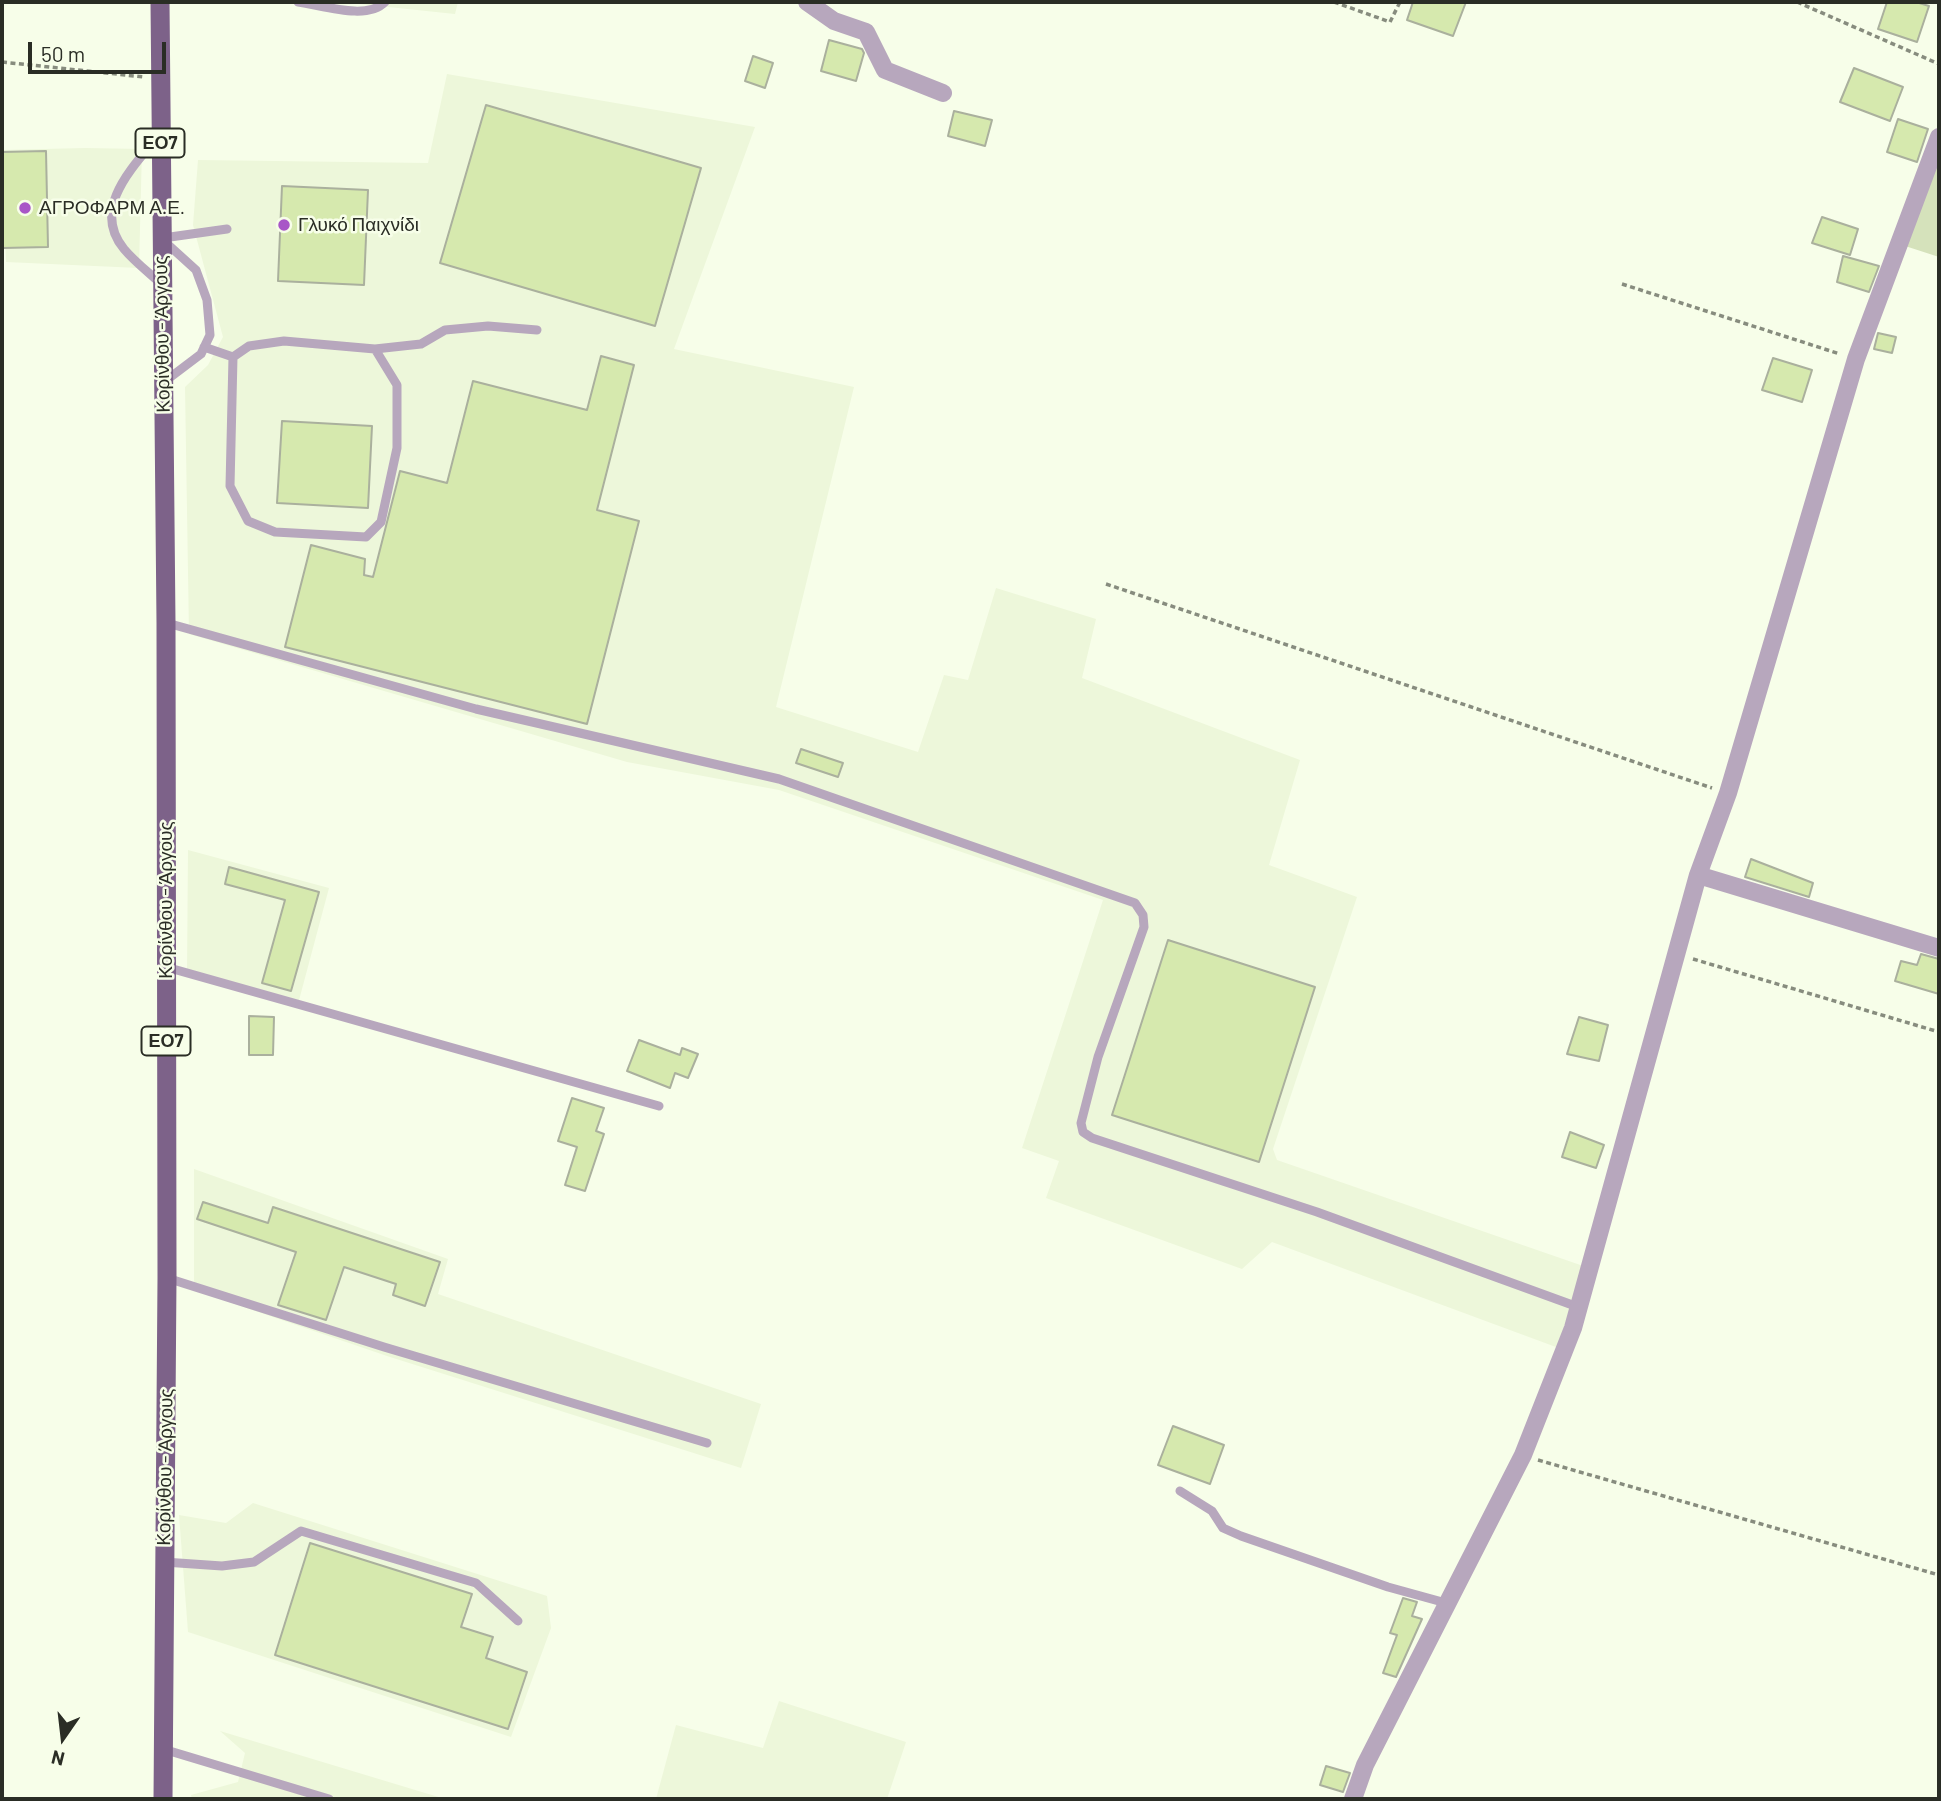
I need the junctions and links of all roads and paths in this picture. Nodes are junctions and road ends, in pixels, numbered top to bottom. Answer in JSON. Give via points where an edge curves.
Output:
{"nodes":[{"id":1,"x":160,"y":2,"type":"edge"},
{"id":2,"x":298,"y":2,"type":"edge"},
{"id":3,"x":385,"y":2,"type":"edge"},
{"id":4,"x":807,"y":2,"type":"edge"},
{"id":5,"x":1334,"y":2,"type":"edge"},
{"id":6,"x":1400,"y":2,"type":"edge"},
{"id":7,"x":1797,"y":2,"type":"edge"},
{"id":8,"x":2,"y":62,"type":"edge"},
{"id":9,"x":1939,"y":64,"type":"edge"},
{"id":10,"x":160,"y":78,"type":"junction"},
{"id":11,"x":943,"y":93,"type":"dead end"},
{"id":12,"x":160,"y":134,"type":"junction"},
{"id":13,"x":1939,"y":137,"type":"edge"},
{"id":14,"x":228,"y":229,"type":"dead end"},
{"id":15,"x":161,"y":238,"type":"junction"},
{"id":16,"x":161,"y":284,"type":"junction"},
{"id":17,"x":1622,"y":284,"type":"dead end"},
{"id":18,"x":537,"y":330,"type":"dead end"},
{"id":19,"x":204,"y":347,"type":"junction"},
{"id":20,"x":375,"y":349,"type":"junction"},
{"id":21,"x":233,"y":357,"type":"junction"},
{"id":22,"x":1856,"y":359,"type":"junction"},
{"id":23,"x":163,"y":383,"type":"junction"},
{"id":24,"x":1106,"y":584,"type":"dead end"},
{"id":25,"x":166,"y":623,"type":"junction"},
{"id":26,"x":1728,"y":793,"type":"junction"},
{"id":27,"x":1698,"y":875,"type":"junction"},
{"id":28,"x":1939,"y":948,"type":"edge"},
{"id":29,"x":1676,"y":954,"type":"junction"},
{"id":30,"x":166,"y":967,"type":"junction"},
{"id":31,"x":1939,"y":1032,"type":"edge"},
{"id":32,"x":659,"y":1106,"type":"dead end"},
{"id":33,"x":167,"y":1278,"type":"junction"},
{"id":34,"x":1578,"y":1307,"type":"junction"},
{"id":35,"x":707,"y":1443,"type":"dead end"},
{"id":36,"x":1523,"y":1455,"type":"junction"},
{"id":37,"x":1180,"y":1491,"type":"dead end"},
{"id":38,"x":164,"y":1562,"type":"junction"},
{"id":39,"x":1939,"y":1575,"type":"edge"},
{"id":40,"x":1446,"y":1603,"type":"junction"},
{"id":41,"x":518,"y":1621,"type":"dead end"},
{"id":42,"x":163,"y":1749,"type":"junction"},
{"id":43,"x":163,"y":1799,"type":"edge"},
{"id":44,"x":329,"y":1799,"type":"edge"},
{"id":45,"x":1353,"y":1799,"type":"edge"}],
"edges":[{"from":1,"to":10,"type":"main road","name":"Κορίνθου - Άργους","number":"ΕΟ7"},
{"from":2,"to":3,"type":"lane","via":[[366,11]]},
{"from":4,"to":11,"type":"street","via":[[834,21],[866,32],[885,70]]},
{"from":5,"to":6,"type":"path","via":[[1390,22]]},
{"from":7,"to":9,"type":"path"},
{"from":8,"to":10,"type":"path"},
{"from":10,"to":12,"type":"main road","name":"Κορίνθου - Άργους","number":"ΕΟ7"},
{"from":12,"to":15,"type":"main road","name":"Κορίνθου - Άργους","number":"ΕΟ7"},
{"from":12,"to":16,"type":"lane","via":[[125,178],[112,203],[112,228],[123,248]]},
{"from":13,"to":22,"type":"street"},
{"from":14,"to":15,"type":"lane"},
{"from":15,"to":16,"type":"main road","name":"Κορίνθου - Άργους","number":"ΕΟ7"},
{"from":15,"to":19,"type":"lane","via":[[196,270],[207,300],[210,335]]},
{"from":16,"to":23,"type":"main road","name":"Κορίνθου - Άργους","number":"ΕΟ7"},
{"from":17,"to":22,"type":"path"},
{"from":18,"to":20,"type":"lane","via":[[488,326],[445,330],[421,344]]},
{"from":19,"to":21,"type":"lane"},
{"from":19,"to":23,"type":"lane"},
{"from":20,"to":21,"type":"lane","via":[[284,341],[249,346]]},
{"from":20,"to":21,"type":"lane","via":[[397,385],[397,448],[381,522],[366,537],[275,531],[248,521],[230,486]]},
{"from":22,"to":26,"type":"street"},
{"from":23,"to":25,"type":"main road","name":"Κορίνθου - Άργους","number":"ΕΟ7"},
{"from":24,"to":26,"type":"path"},
{"from":25,"to":30,"type":"main road","name":"Κορίνθου - Άργους","number":"ΕΟ7"},
{"from":25,"to":34,"type":"lane","via":[[476,709],[779,779],[1135,903],[1144,927],[1098,1057],[1081,1123],[1083,1132]]},
{"from":26,"to":27,"type":"street"},
{"from":27,"to":28,"type":"street"},
{"from":27,"to":29,"type":"street"},
{"from":29,"to":31,"type":"path"},
{"from":29,"to":34,"type":"street"},
{"from":30,"to":32,"type":"lane"},
{"from":30,"to":33,"type":"main road","name":"Κορίνθου - Άργους","number":"ΕΟ7"},
{"from":33,"to":35,"type":"lane","via":[[384,1348]]},
{"from":33,"to":38,"type":"main road","name":"Κορίνθου - Άργους","number":"ΕΟ7"},
{"from":34,"to":36,"type":"street"},
{"from":36,"to":39,"type":"path"},
{"from":36,"to":40,"type":"street"},
{"from":37,"to":40,"type":"lane","via":[[1212,1511],[1223,1528],[1241,1536]]},
{"from":38,"to":41,"type":"lane","via":[[222,1566],[254,1562],[301,1531],[476,1583]]},
{"from":38,"to":42,"type":"main road","name":"Κορίνθου - Άργους","number":"ΕΟ7"},
{"from":40,"to":45,"type":"street","via":[[1365,1765]]},
{"from":42,"to":43,"type":"main road","name":"Κορίνθου - Άργους","number":"ΕΟ7"},
{"from":42,"to":44,"type":"lane"}]}
